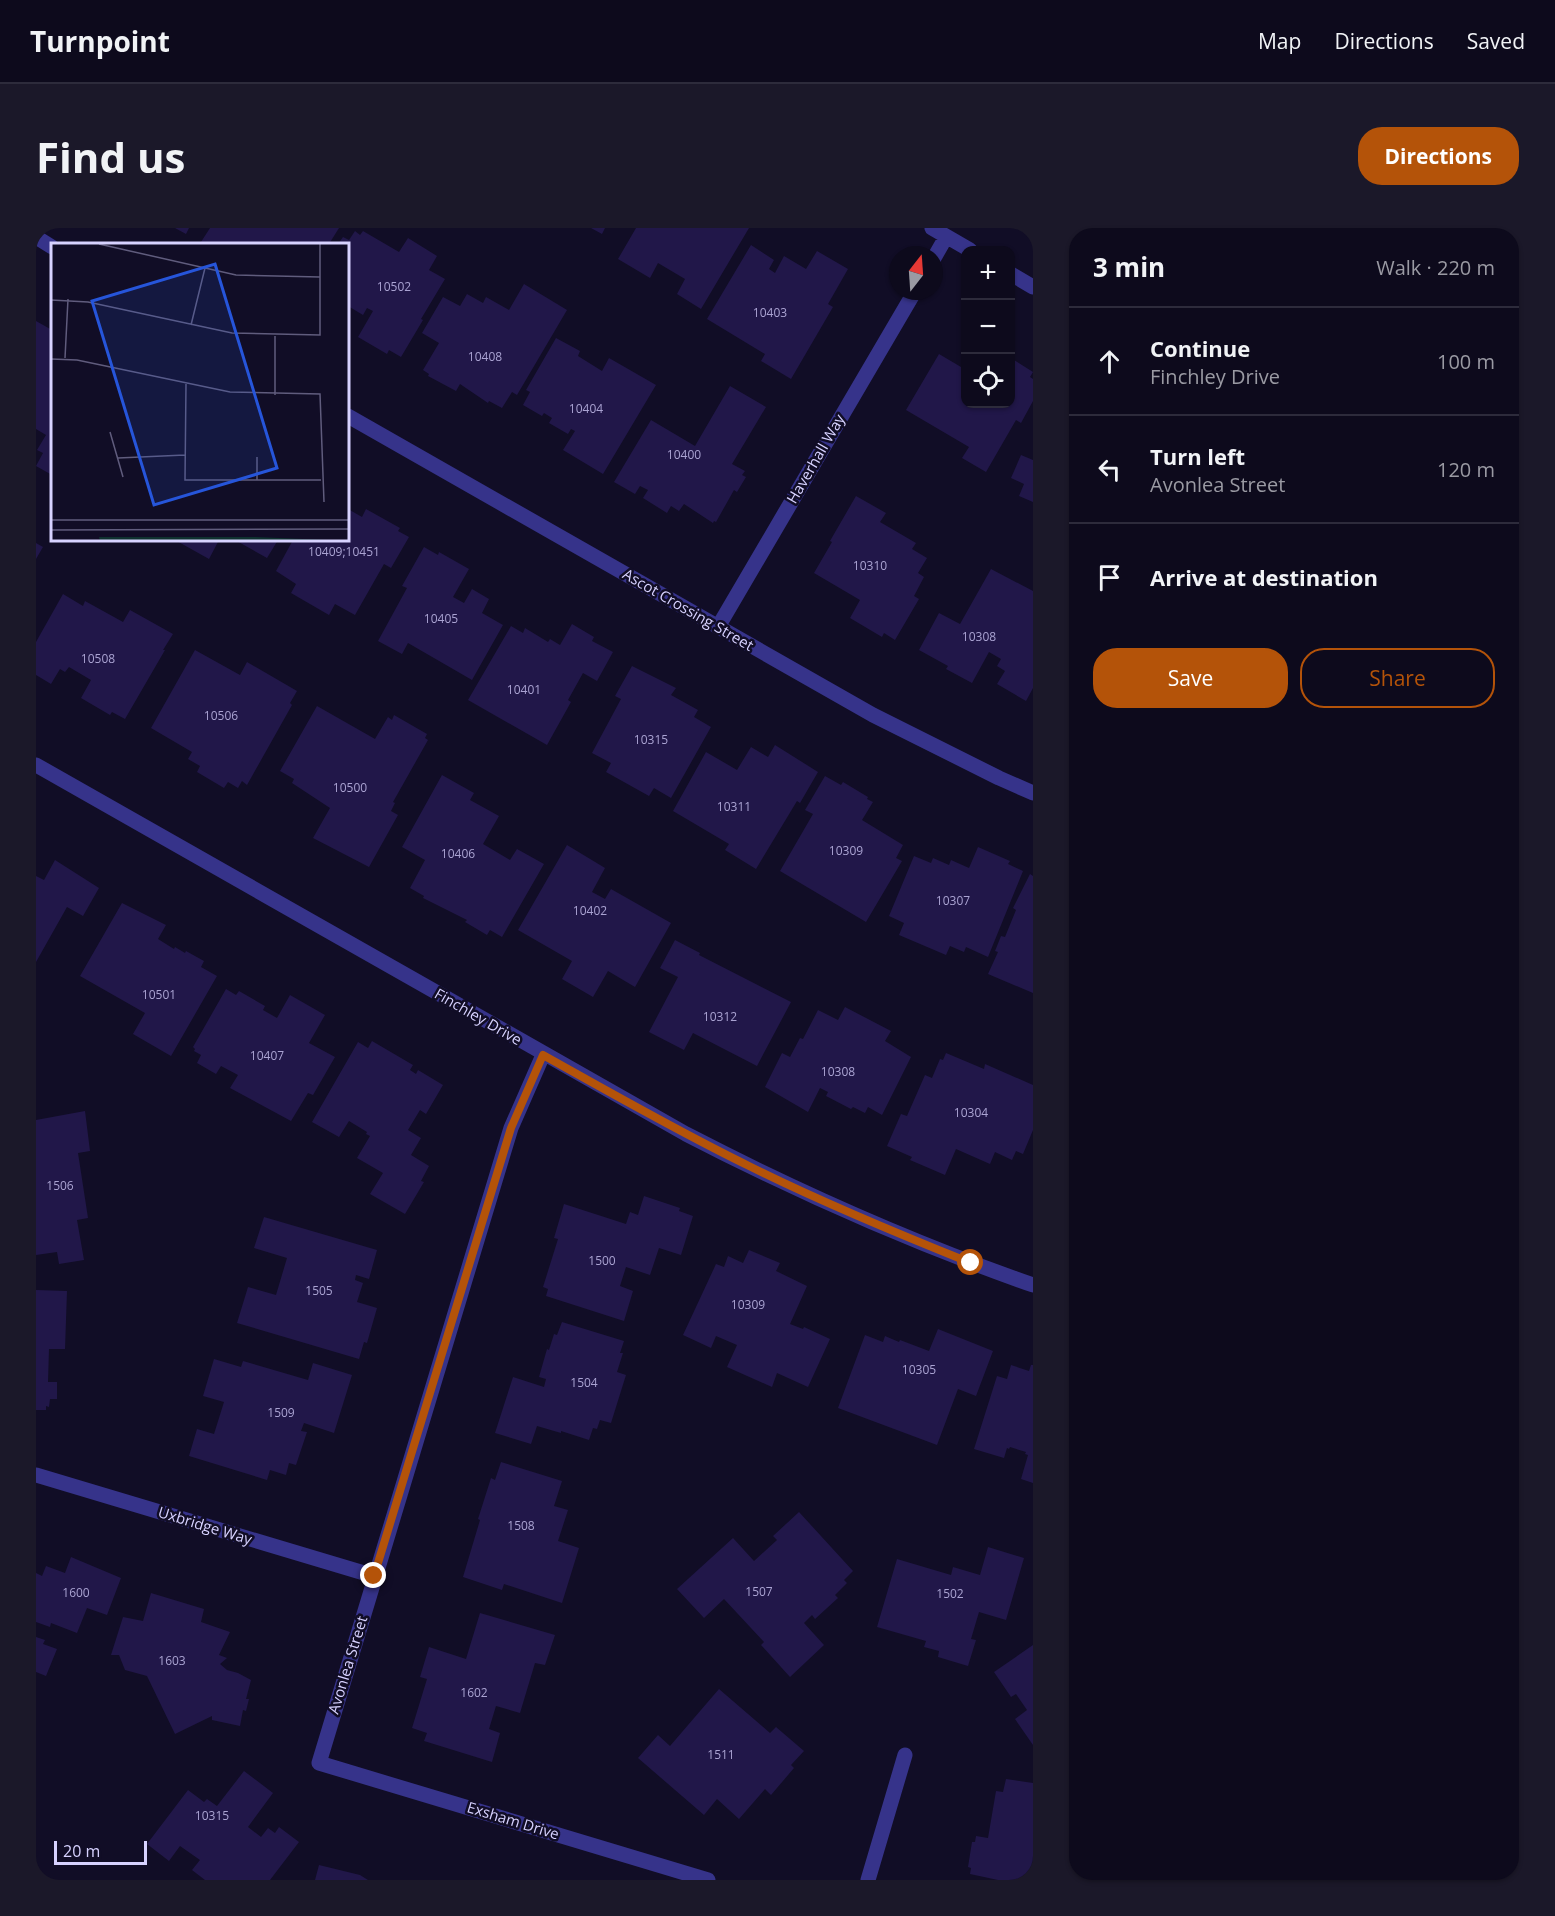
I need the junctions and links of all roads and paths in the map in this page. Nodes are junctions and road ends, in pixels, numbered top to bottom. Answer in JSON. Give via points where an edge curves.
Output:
{"nodes":[{"id":1,"x":932,"y":228,"type":"edge"},
{"id":2,"x":36,"y":237,"type":"edge"},
{"id":3,"x":946,"y":237,"type":"junction"},
{"id":4,"x":51,"y":246,"type":"edge"},
{"id":5,"x":941,"y":246,"type":"edge"},
{"id":6,"x":963,"y":246,"type":"edge"},
{"id":7,"x":1015,"y":276,"type":"edge"},
{"id":8,"x":1033,"y":287,"type":"edge"},
{"id":9,"x":910,"y":300,"type":"edge"},
{"id":10,"x":350,"y":417,"type":"edge"},
{"id":11,"x":718,"y":627,"type":"junction"},
{"id":12,"x":36,"y":765,"type":"edge"},
{"id":13,"x":1033,"y":793,"type":"edge"},
{"id":14,"x":543,"y":1055,"type":"junction"},
{"id":15,"x":1033,"y":1285,"type":"edge"},
{"id":16,"x":36,"y":1475,"type":"edge"},
{"id":17,"x":374,"y":1576,"type":"junction"},
{"id":18,"x":905,"y":1755,"type":"dead end"},
{"id":19,"x":319,"y":1763,"type":"joint"},
{"id":20,"x":708,"y":1880,"type":"edge"},
{"id":21,"x":868,"y":1880,"type":"edge"}],
"edges":[{"from":1,"to":3,"type":"street"},
{"from":2,"to":4,"type":"street"},
{"from":3,"to":5,"type":"street"},
{"from":3,"to":6,"type":"street"},
{"from":7,"to":8,"type":"street"},
{"from":9,"to":11,"type":"street","name":"Haverhall Way"},
{"from":10,"to":11,"type":"street","name":"Ascot Crossing Street"},
{"from":11,"to":13,"type":"street","name":"Ascot Crossing Street","via":[[873,715]]},
{"from":12,"to":14,"type":"street","name":"Finchley Drive"},
{"from":14,"to":15,"type":"street","name":"Finchley Drive","via":[[748,1166],[849,1213]]},
{"from":14,"to":17,"type":"street","name":"Avonlea Street","via":[[511,1128]]},
{"from":16,"to":17,"type":"street","name":"Uxbridge Way"},
{"from":17,"to":19,"type":"street","name":"Avonlea Street"},
{"from":18,"to":21,"type":"street"},
{"from":19,"to":20,"type":"street","name":"Exsham Drive"}]}
